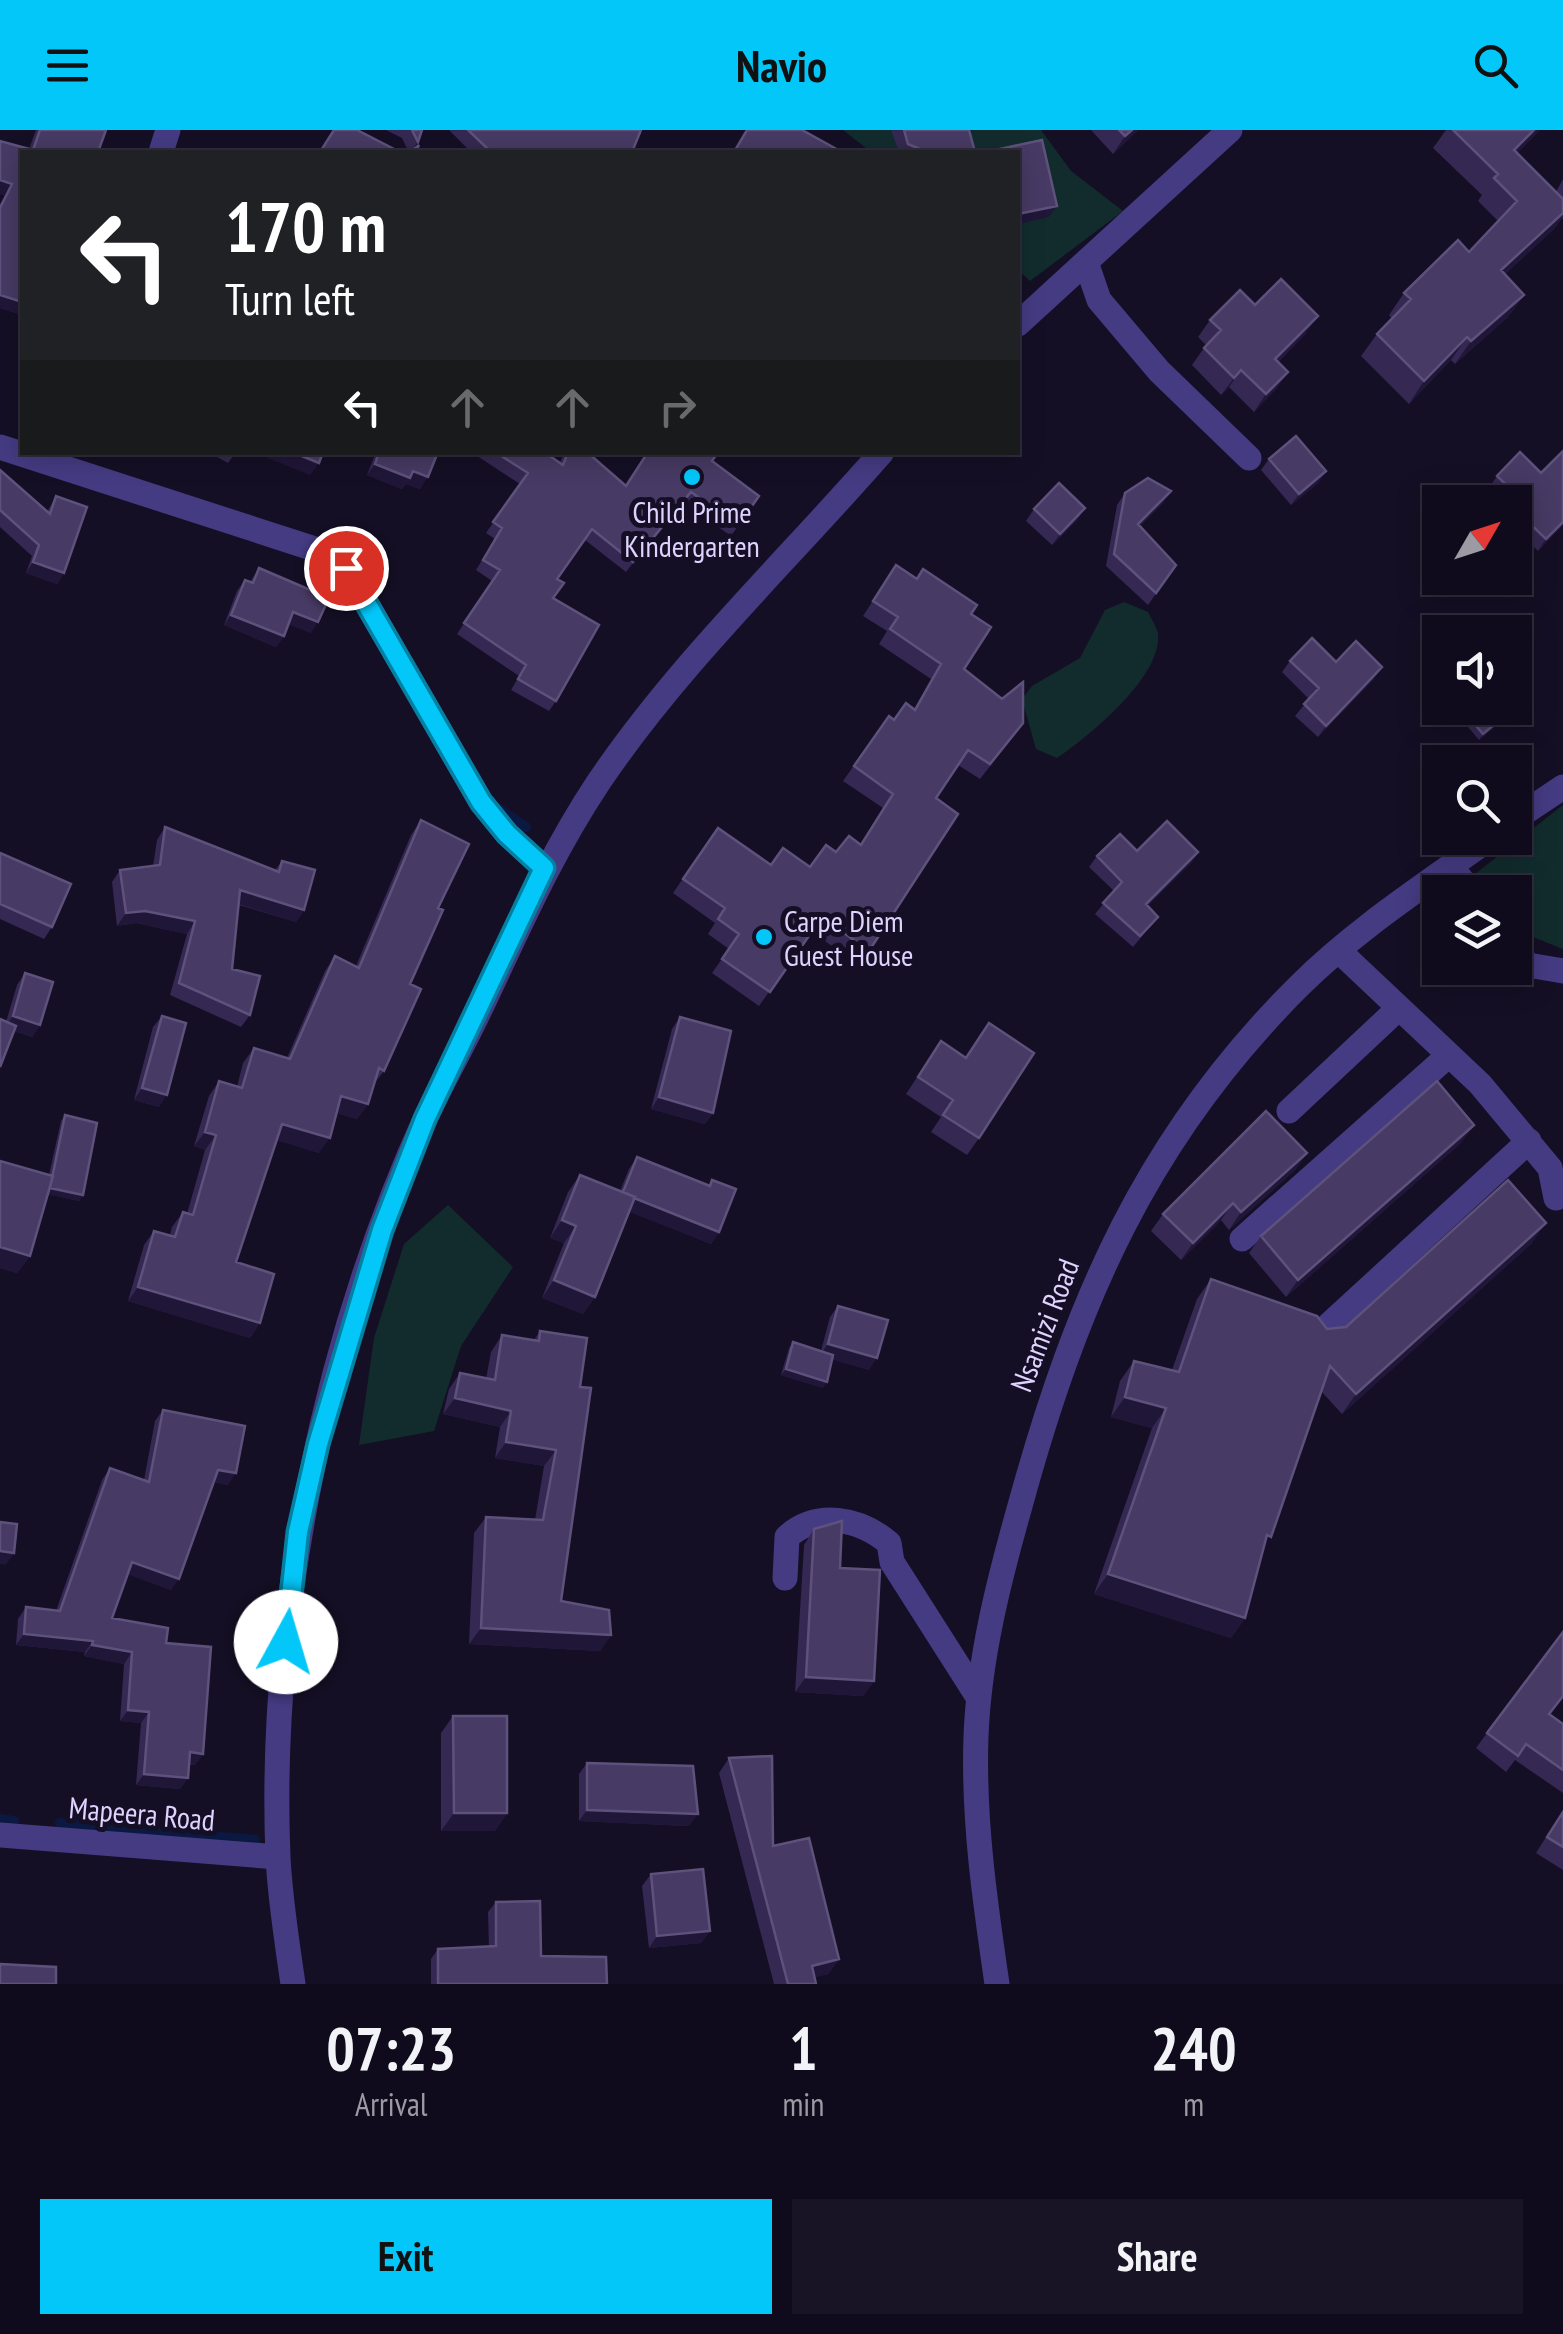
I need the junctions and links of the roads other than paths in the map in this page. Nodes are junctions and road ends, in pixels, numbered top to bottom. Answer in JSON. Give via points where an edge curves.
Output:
{"nodes":[{"id":1,"x":1230,"y":130,"type":"edge"},
{"id":2,"x":1086,"y":262,"type":"junction"},
{"id":3,"x":1020,"y":322,"type":"edge"},
{"id":4,"x":879,"y":455,"type":"edge"},
{"id":5,"x":1249,"y":458,"type":"dead end"},
{"id":6,"x":60,"y":459,"type":"edge"},
{"id":7,"x":1563,"y":787,"type":"edge"},
{"id":8,"x":1532,"y":808,"type":"edge"},
{"id":9,"x":1466,"y":855,"type":"edge"},
{"id":10,"x":1451,"y":866,"type":"junction"},
{"id":11,"x":544,"y":868,"type":"junction"},
{"id":12,"x":1458,"y":875,"type":"edge"},
{"id":13,"x":1339,"y":951,"type":"junction"},
{"id":14,"x":1532,"y":966,"type":"edge"},
{"id":15,"x":1563,"y":971,"type":"edge"},
{"id":16,"x":1400,"y":1008,"type":"junction"},
{"id":17,"x":1449,"y":1055,"type":"junction"},
{"id":18,"x":1289,"y":1110,"type":"dead end"},
{"id":19,"x":1530,"y":1141,"type":"junction"},
{"id":20,"x":1556,"y":1198,"type":"dead end"},
{"id":21,"x":1242,"y":1239,"type":"edge"},
{"id":22,"x":1319,"y":1334,"type":"edge"},
{"id":23,"x":785,"y":1578,"type":"dead end"},
{"id":24,"x":978,"y":1697,"type":"junction"},
{"id":25,"x":0,"y":1834,"type":"edge"},
{"id":26,"x":278,"y":1857,"type":"junction"},
{"id":27,"x":292,"y":1984,"type":"edge"},
{"id":28,"x":997,"y":1984,"type":"edge"}],
"edges":[{"from":1,"to":2,"type":"street"},
{"from":2,"to":3,"type":"street"},
{"from":2,"to":5,"type":"street","via":[[1098,300]]},
{"from":4,"to":11,"type":"street","via":[[647,720]]},
{"from":6,"to":11,"type":"street","via":[[324,552],[346,568],[481,802]]},
{"from":7,"to":8,"type":"street"},
{"from":9,"to":10,"type":"street","name":"Nsamizi Road"},
{"from":10,"to":12,"type":"street"},
{"from":10,"to":13,"type":"street","name":"Nsamizi Road"},
{"from":11,"to":26,"type":"street","via":[[425,1119],[382,1230],[327,1411],[298,1532],[284,1660]]},
{"from":13,"to":16,"type":"street"},
{"from":13,"to":24,"type":"street","name":"Nsamizi Road","via":[[1229,1067],[1151,1170],[1088,1293],[1047,1403],[1003,1562]]},
{"from":14,"to":15,"type":"street"},
{"from":16,"to":17,"type":"street"},
{"from":16,"to":18,"type":"street"},
{"from":17,"to":19,"type":"street"},
{"from":17,"to":21,"type":"street"},
{"from":19,"to":20,"type":"street","via":[[1550,1168]]},
{"from":19,"to":22,"type":"street"},
{"from":23,"to":24,"type":"street","via":[[786,1537],[802,1523],[820,1518],[871,1528],[890,1543],[892,1562]]},
{"from":24,"to":28,"type":"street","name":"Nsamizi Road","via":[[979,1860]]},
{"from":25,"to":26,"type":"street","name":"Mapeera Road"},
{"from":26,"to":27,"type":"street"}]}
